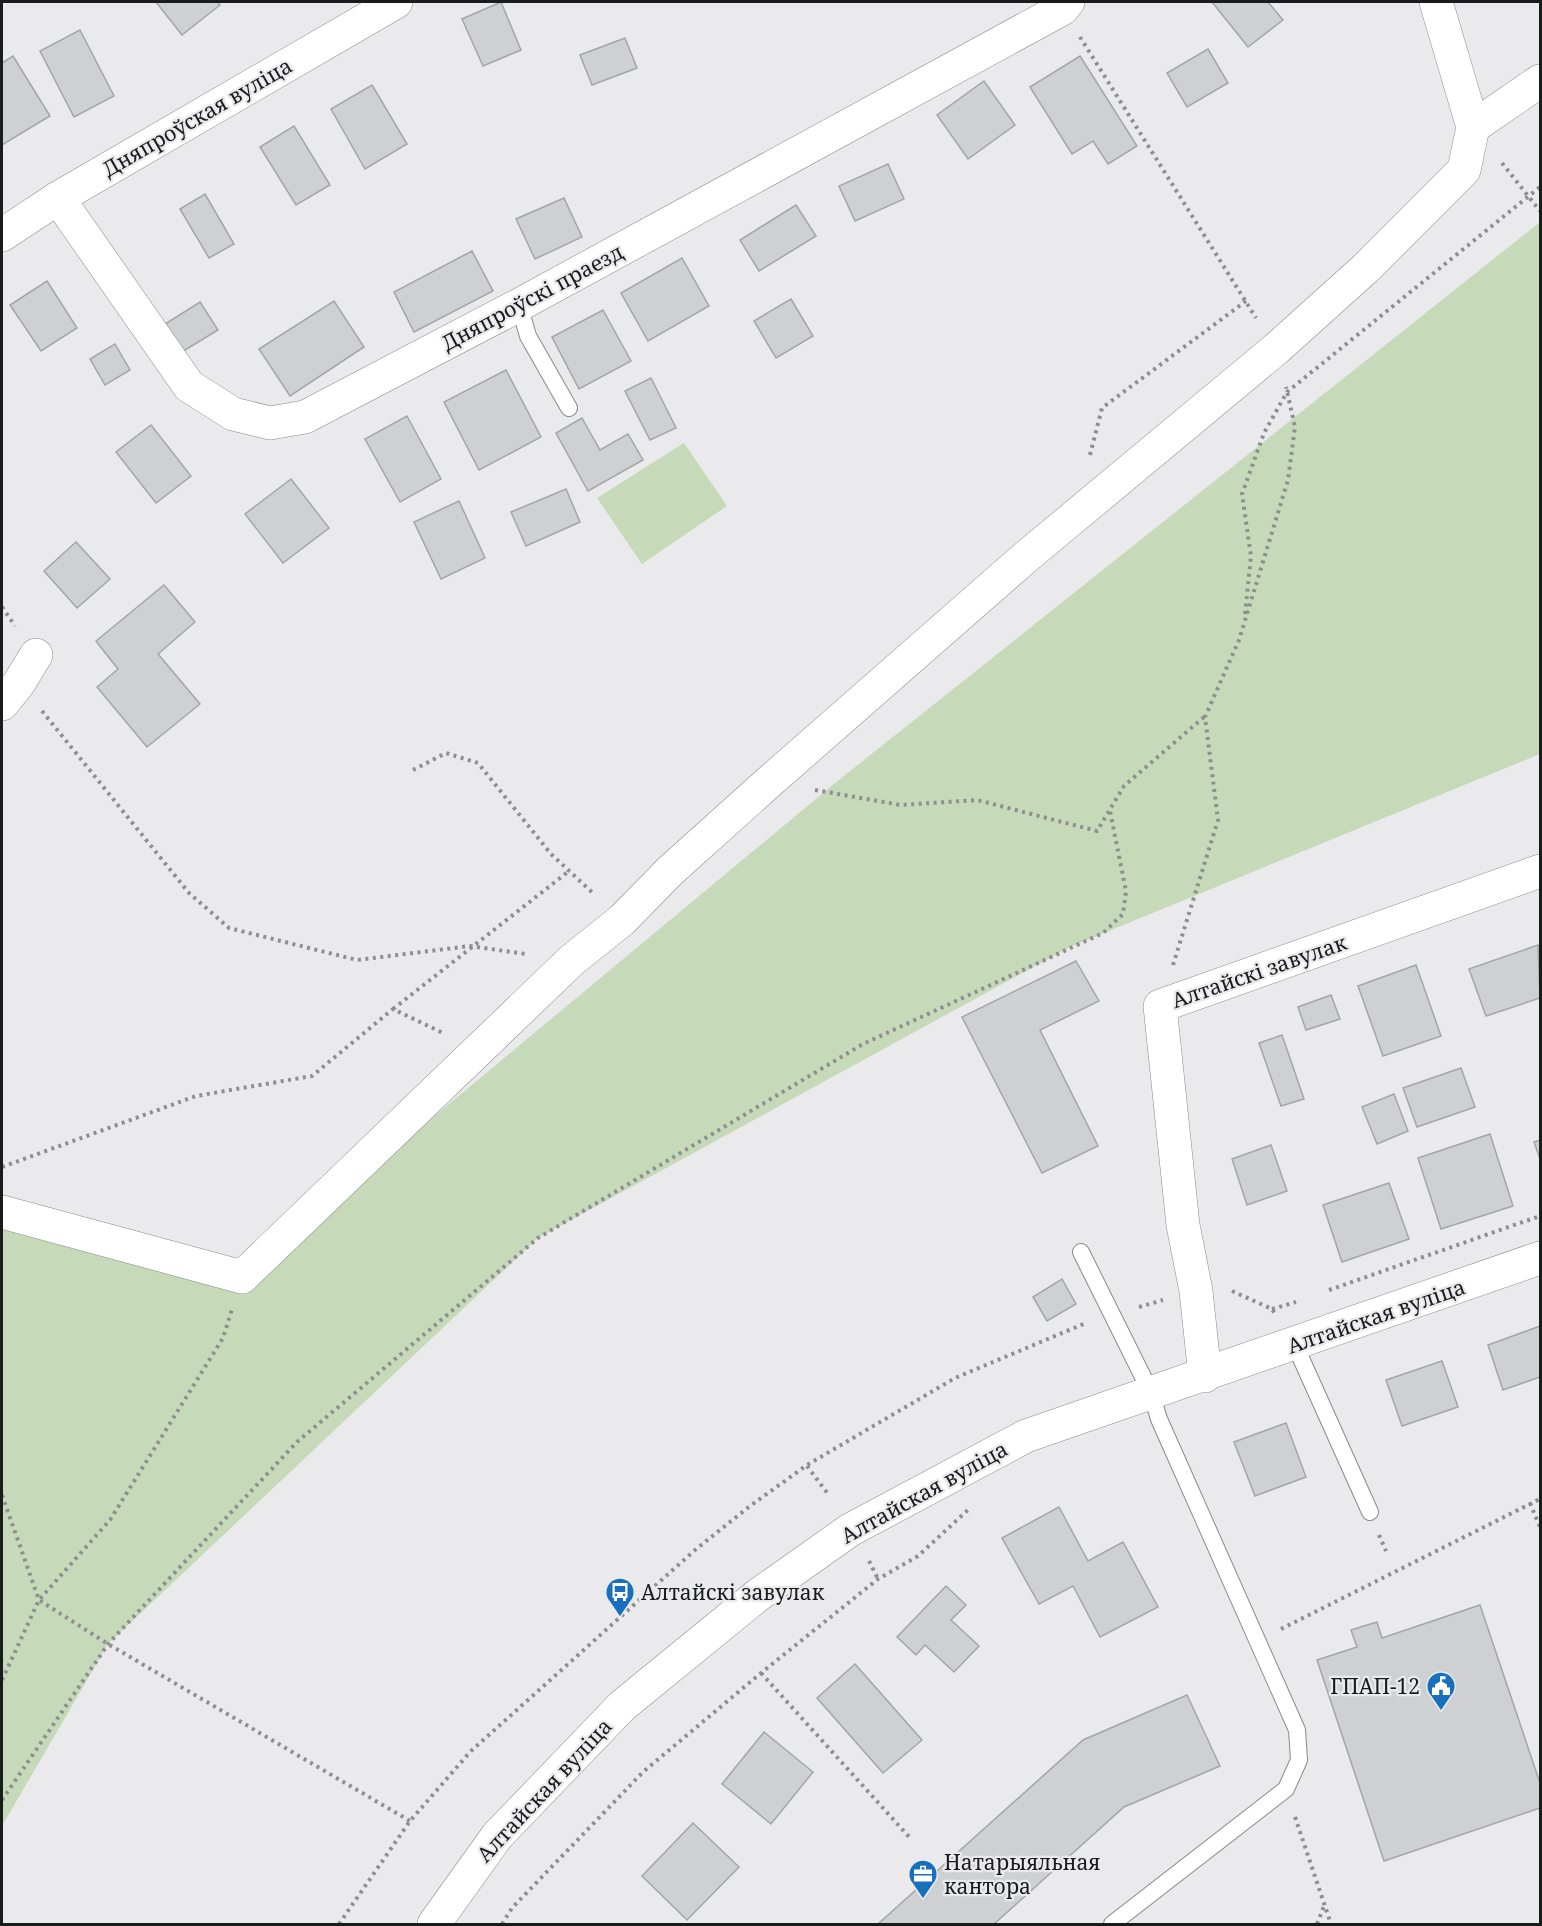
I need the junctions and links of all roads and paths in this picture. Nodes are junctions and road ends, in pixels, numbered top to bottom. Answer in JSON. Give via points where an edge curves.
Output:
{"nodes":[{"id":1,"x":396,"y":2,"type":"edge"},
{"id":2,"x":1436,"y":2,"type":"edge"},
{"id":3,"x":1065,"y":5,"type":"edge"},
{"id":4,"x":1540,"y":81,"type":"edge"},
{"id":5,"x":1473,"y":127,"type":"junction"},
{"id":6,"x":1540,"y":187,"type":"edge"},
{"id":7,"x":1528,"y":196,"type":"junction"},
{"id":8,"x":58,"y":198,"type":"junction"},
{"id":9,"x":1540,"y":212,"type":"edge"},
{"id":10,"x":2,"y":235,"type":"edge"},
{"id":11,"x":1246,"y":301,"type":"junction"},
{"id":12,"x":519,"y":304,"type":"junction"},
{"id":13,"x":1276,"y":349,"type":"junction"},
{"id":14,"x":1287,"y":392,"type":"junction"},
{"id":15,"x":569,"y":408,"type":"dead end"},
{"id":16,"x":1089,"y":461,"type":"dead end"},
{"id":17,"x":1244,"y":624,"type":"junction"},
{"id":18,"x":36,"y":655,"type":"dead end"},
{"id":19,"x":10,"y":693,"type":"edge"},
{"id":20,"x":1205,"y":717,"type":"junction"},
{"id":21,"x":413,"y":770,"type":"dead end"},
{"id":22,"x":769,"y":782,"type":"junction"},
{"id":23,"x":1110,"y":811,"type":"junction"},
{"id":24,"x":569,"y":871,"type":"junction"},
{"id":25,"x":1540,"y":871,"type":"edge"},
{"id":26,"x":622,"y":920,"type":"junction"},
{"id":27,"x":470,"y":946,"type":"junction"},
{"id":28,"x":572,"y":960,"type":"junction"},
{"id":29,"x":1160,"y":1006,"type":"junction"},
{"id":30,"x":393,"y":1009,"type":"junction"},
{"id":31,"x":478,"y":1049,"type":"junction"},
{"id":32,"x":2,"y":1167,"type":"edge"},
{"id":33,"x":2,"y":1212,"type":"edge"},
{"id":34,"x":1540,"y":1216,"type":"edge"},
{"id":35,"x":1081,"y":1252,"type":"dead end"},
{"id":36,"x":1540,"y":1258,"type":"edge"},
{"id":37,"x":242,"y":1277,"type":"junction"},
{"id":38,"x":1320,"y":1293,"type":"dead end"},
{"id":39,"x":1298,"y":1301,"type":"dead end"},
{"id":40,"x":1272,"y":1309,"type":"dead end"},
{"id":41,"x":1294,"y":1345,"type":"junction"},
{"id":42,"x":1205,"y":1376,"type":"junction"},
{"id":43,"x":1151,"y":1393,"type":"junction"},
{"id":44,"x":807,"y":1465,"type":"dead end"},
{"id":45,"x":828,"y":1494,"type":"dead end"},
{"id":46,"x":2,"y":1495,"type":"edge"},
{"id":47,"x":1540,"y":1498,"type":"edge"},
{"id":48,"x":975,"y":1503,"type":"dead end"},
{"id":49,"x":1530,"y":1503,"type":"junction"},
{"id":50,"x":1370,"y":1512,"type":"dead end"},
{"id":51,"x":1540,"y":1527,"type":"edge"},
{"id":52,"x":868,"y":1561,"type":"dead end"},
{"id":53,"x":878,"y":1580,"type":"junction"},
{"id":54,"x":39,"y":1600,"type":"junction"},
{"id":55,"x":1274,"y":1632,"type":"dead end"},
{"id":56,"x":108,"y":1644,"type":"junction"},
{"id":57,"x":761,"y":1673,"type":"junction"},
{"id":58,"x":2,"y":1680,"type":"edge"},
{"id":59,"x":1286,"y":1789,"type":"junction"},
{"id":60,"x":2,"y":1800,"type":"edge"},
{"id":61,"x":410,"y":1821,"type":"dead end"},
{"id":62,"x":911,"y":1839,"type":"dead end"},
{"id":63,"x":1324,"y":1905,"type":"junction"},
{"id":64,"x":434,"y":1924,"type":"edge"},
{"id":65,"x":502,"y":1924,"type":"edge"},
{"id":66,"x":1112,"y":1924,"type":"edge"},
{"id":67,"x":1317,"y":1924,"type":"edge"},
{"id":68,"x":1331,"y":1924,"type":"edge"}],
"edges":[{"from":1,"to":8,"type":"street","name":"Дняпроўская вуліца"},
{"from":2,"to":5,"type":"street"},
{"from":3,"to":11,"type":"path"},
{"from":3,"to":12,"type":"street","name":"Дняпроўскі праезд"},
{"from":4,"to":5,"type":"street"},
{"from":5,"to":7,"type":"path"},
{"from":5,"to":13,"type":"street","via":[[1464,170],[1366,268]]},
{"from":6,"to":7,"type":"path"},
{"from":7,"to":9,"type":"path"},
{"from":7,"to":14,"type":"path"},
{"from":8,"to":10,"type":"street","name":"Дняпроўская вуліца"},
{"from":8,"to":12,"type":"street","name":"Дняпроўскі праезд","via":[[189,386],[233,414],[270,423],[305,417]]},
{"from":11,"to":13,"type":"path"},
{"from":11,"to":16,"type":"path","via":[[1102,408]]},
{"from":12,"to":15,"type":"lane","via":[[528,336]]},
{"from":13,"to":14,"type":"path"},
{"from":13,"to":22,"type":"street","via":[[1018,563]]},
{"from":14,"to":17,"type":"path","via":[[1295,427],[1288,480]]},
{"from":14,"to":17,"type":"path","via":[[1264,433],[1242,494],[1251,556]]},
{"from":17,"to":20,"type":"path"},
{"from":18,"to":19,"type":"street"},
{"from":19,"to":27,"type":"path","via":[[189,893],[229,928],[357,960]]},
{"from":20,"to":23,"type":"path","via":[[1124,786]]},
{"from":20,"to":29,"type":"path","via":[[1218,820]]},
{"from":21,"to":24,"type":"path","via":[[446,753],[478,763]]},
{"from":22,"to":23,"type":"path","via":[[901,805],[977,800],[1097,831]]},
{"from":22,"to":26,"type":"street"},
{"from":23,"to":56,"type":"path","via":[[1126,891],[1123,914],[1103,933],[863,1044],[538,1238],[297,1442]]},
{"from":24,"to":26,"type":"path"},
{"from":24,"to":27,"type":"path"},
{"from":25,"to":29,"type":"street","name":"Алтайскі завулак"},
{"from":26,"to":28,"type":"street"},
{"from":27,"to":28,"type":"path"},
{"from":27,"to":30,"type":"path"},
{"from":28,"to":31,"type":"street"},
{"from":29,"to":42,"type":"street","name":"Алтайскі завулак","via":[[1183,1225],[1196,1291]]},
{"from":30,"to":31,"type":"path"},
{"from":30,"to":32,"type":"path","via":[[312,1076],[196,1096]]},
{"from":31,"to":37,"type":"street"},
{"from":33,"to":37,"type":"street"},
{"from":34,"to":38,"type":"path"},
{"from":35,"to":43,"type":"lane"},
{"from":36,"to":41,"type":"street","name":"Алтайская вуліца"},
{"from":37,"to":54,"type":"path","via":[[223,1338],[129,1491],[110,1520]]},
{"from":39,"to":40,"type":"path"},
{"from":41,"to":42,"type":"street","name":"Алтайская вуліца"},
{"from":41,"to":50,"type":"lane"},
{"from":42,"to":43,"type":"street","name":"Алтайская вуліца"},
{"from":43,"to":59,"type":"lane","via":[[1168,1441],[1297,1731],[1299,1760]]},
{"from":43,"to":64,"type":"street","name":"Алтайская вуліца","via":[[1026,1436],[850,1530],[758,1595],[622,1706],[558,1770],[497,1836]]},
{"from":44,"to":45,"type":"path"},
{"from":46,"to":54,"type":"path"},
{"from":47,"to":49,"type":"path"},
{"from":48,"to":53,"type":"path","via":[[918,1556]]},
{"from":49,"to":51,"type":"path"},
{"from":49,"to":55,"type":"path"},
{"from":52,"to":53,"type":"path"},
{"from":53,"to":57,"type":"path"},
{"from":54,"to":56,"type":"path"},
{"from":54,"to":58,"type":"path"},
{"from":56,"to":60,"type":"path"},
{"from":56,"to":61,"type":"path"},
{"from":57,"to":62,"type":"path"},
{"from":57,"to":65,"type":"path","via":[[644,1772],[512,1908]]},
{"from":59,"to":63,"type":"path"},
{"from":59,"to":66,"type":"lane"},
{"from":63,"to":67,"type":"path"},
{"from":63,"to":68,"type":"path"}]}
